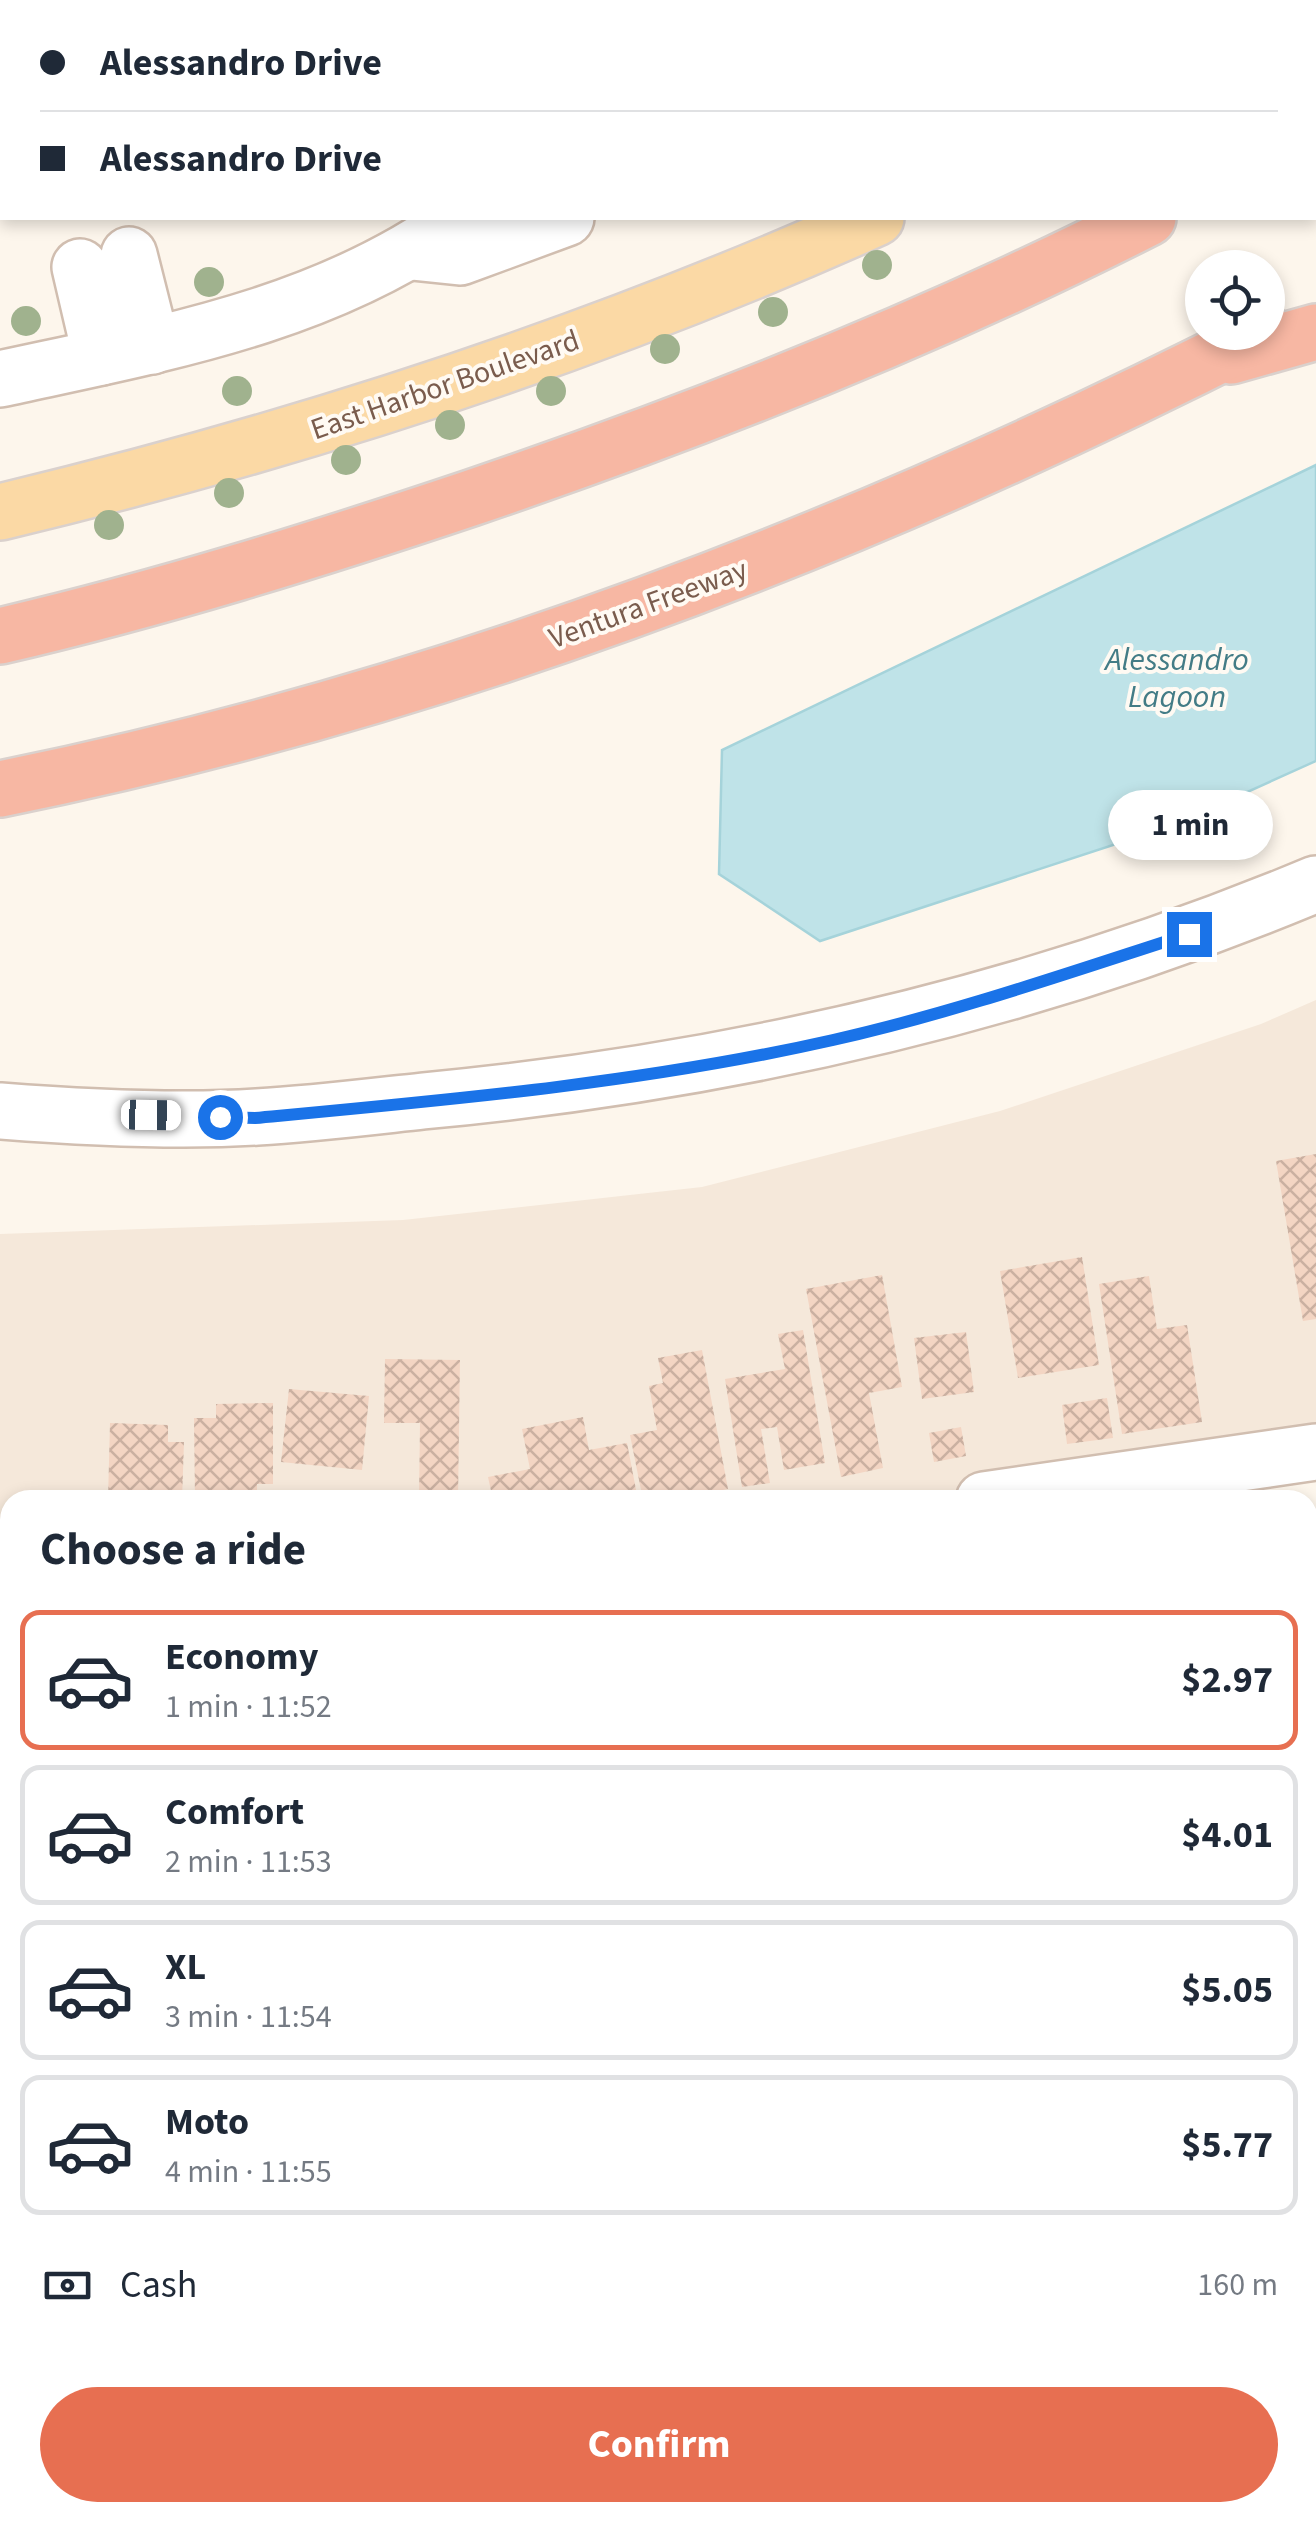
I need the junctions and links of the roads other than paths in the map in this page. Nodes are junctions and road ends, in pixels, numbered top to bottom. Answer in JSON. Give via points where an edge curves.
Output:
{"nodes":[{"id":1,"x":456,"y":220,"type":"edge"},
{"id":2,"x":561,"y":220,"type":"edge"},
{"id":3,"x":871,"y":220,"type":"edge"},
{"id":4,"x":1144,"y":220,"type":"edge"},
{"id":5,"x":412,"y":252,"type":"junction"},
{"id":6,"x":104,"y":261,"type":"dead end"},
{"id":7,"x":1316,"y":306,"type":"edge"},
{"id":8,"x":1285,"y":322,"type":"edge"},
{"id":9,"x":1316,"y":332,"type":"edge"},
{"id":10,"x":1231,"y":350,"type":"edge"},
{"id":11,"x":126,"y":352,"type":"junction"},
{"id":12,"x":1200,"y":366,"type":"junction"},
{"id":13,"x":0,"y":378,"type":"edge"},
{"id":14,"x":0,"y":512,"type":"edge"},
{"id":15,"x":0,"y":636,"type":"edge"},
{"id":16,"x":0,"y":789,"type":"edge"},
{"id":17,"x":1316,"y":884,"type":"edge"},
{"id":18,"x":0,"y":1111,"type":"edge"},
{"id":19,"x":1316,"y":1452,"type":"edge"},
{"id":20,"x":1053,"y":1490,"type":"edge"}],
"edges":[{"from":1,"to":5,"type":"street"},
{"from":2,"to":5,"type":"street","via":[[460,257]]},
{"from":3,"to":14,"type":"main road","name":"East Harbor Boulevard","via":[[696,296],[416,398]]},
{"from":4,"to":15,"type":"highway","via":[[802,377],[582,460],[308,553]]},
{"from":5,"to":11,"type":"street","via":[[338,290]]},
{"from":6,"to":11,"type":"street"},
{"from":7,"to":8,"type":"highway","name":"Ventura Freeway"},
{"from":9,"to":12,"type":"highway"},
{"from":10,"to":12,"type":"highway","name":"Ventura Freeway"},
{"from":11,"to":13,"type":"street"},
{"from":12,"to":16,"type":"highway","name":"Ventura Freeway","via":[[733,574],[522,650],[290,720]]},
{"from":17,"to":18,"type":"street","via":[[1222,923],[1001,994],[833,1040],[612,1079],[255,1118]]},
{"from":19,"to":20,"type":"street"}]}
